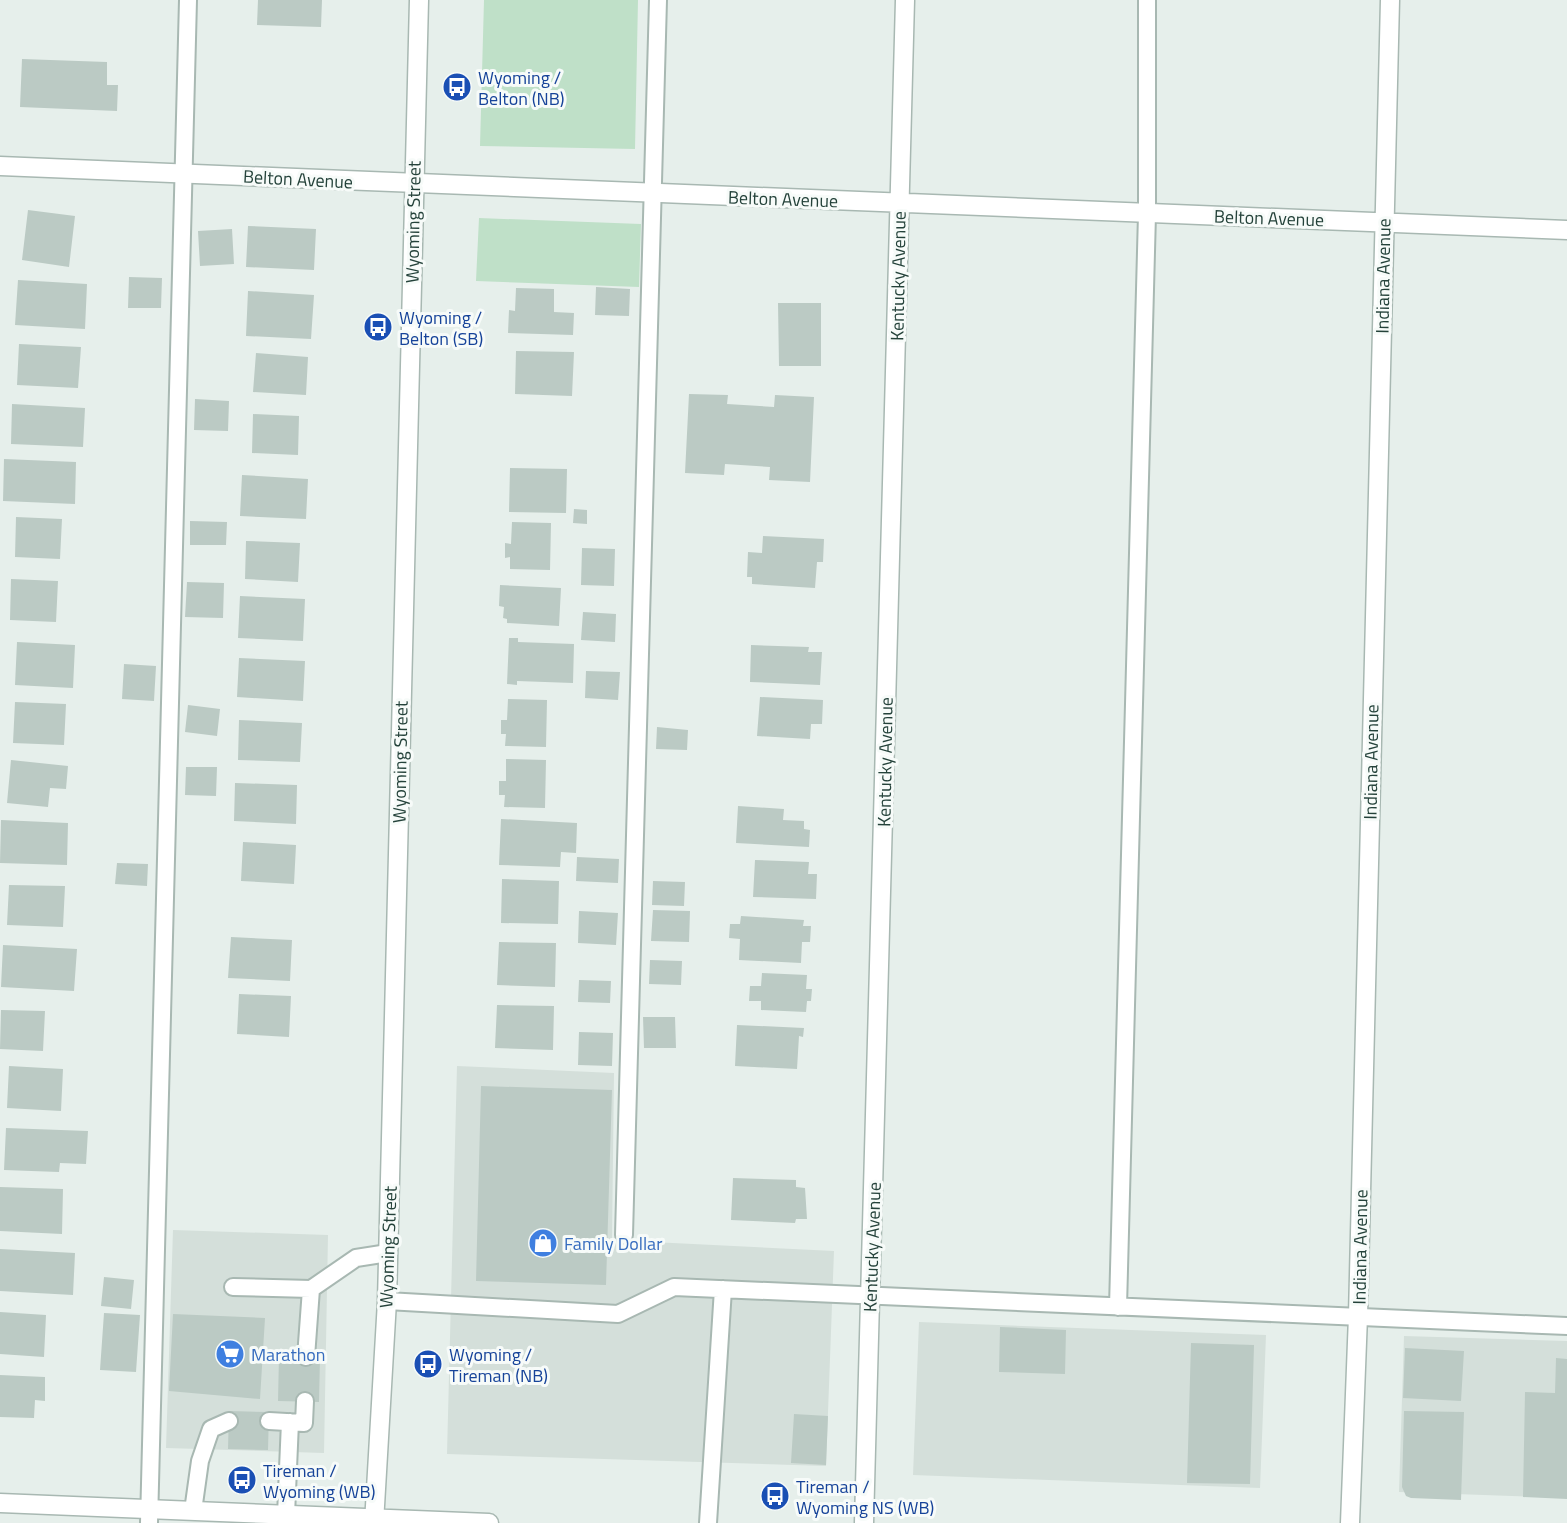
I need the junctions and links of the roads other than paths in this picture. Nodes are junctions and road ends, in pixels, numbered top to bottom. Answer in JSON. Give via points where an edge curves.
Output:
{"nodes":[{"id":1,"x":188,"y":0,"type":"edge"},
{"id":2,"x":419,"y":0,"type":"edge"},
{"id":3,"x":658,"y":0,"type":"edge"},
{"id":4,"x":905,"y":0,"type":"edge"},
{"id":5,"x":1147,"y":0,"type":"edge"},
{"id":6,"x":1390,"y":0,"type":"edge"},
{"id":7,"x":0,"y":166,"type":"edge"},
{"id":8,"x":183,"y":174,"type":"junction"},
{"id":9,"x":414,"y":184,"type":"junction"},
{"id":10,"x":653,"y":194,"type":"junction"},
{"id":11,"x":899,"y":204,"type":"junction"},
{"id":12,"x":1147,"y":214,"type":"junction"},
{"id":13,"x":1384,"y":223,"type":"junction"},
{"id":14,"x":1567,"y":230,"type":"edge"},
{"id":15,"x":624,"y":1235,"type":"dead end"},
{"id":16,"x":388,"y":1253,"type":"junction"},
{"id":17,"x":233,"y":1287,"type":"dead end"},
{"id":18,"x":312,"y":1289,"type":"junction"},
{"id":19,"x":723,"y":1290,"type":"junction"},
{"id":20,"x":871,"y":1296,"type":"junction"},
{"id":21,"x":387,"y":1301,"type":"junction"},
{"id":22,"x":1118,"y":1306,"type":"junction"},
{"id":23,"x":1359,"y":1316,"type":"junction"},
{"id":24,"x":1567,"y":1326,"type":"edge"},
{"id":25,"x":306,"y":1357,"type":"dead end"},
{"id":26,"x":305,"y":1401,"type":"dead end"},
{"id":27,"x":229,"y":1421,"type":"dead end"},
{"id":28,"x":269,"y":1421,"type":"dead end"},
{"id":29,"x":290,"y":1422,"type":"junction"},
{"id":30,"x":0,"y":1503,"type":"edge"},
{"id":31,"x":193,"y":1511,"type":"junction"},
{"id":32,"x":286,"y":1515,"type":"junction"},
{"id":33,"x":149,"y":1516,"type":"edge"},
{"id":34,"x":264,"y":1518,"type":"edge"},
{"id":35,"x":374,"y":1520,"type":"edge"},
{"id":36,"x":489,"y":1523,"type":"edge"},
{"id":37,"x":708,"y":1523,"type":"edge"},
{"id":38,"x":864,"y":1523,"type":"edge"},
{"id":39,"x":1350,"y":1523,"type":"edge"}],
"edges":[{"from":1,"to":8,"type":"lane"},
{"from":2,"to":9,"type":"street","name":"Wyoming Street"},
{"from":3,"to":10,"type":"lane"},
{"from":4,"to":11,"type":"street","name":"Kentucky Avenue"},
{"from":5,"to":12,"type":"lane"},
{"from":6,"to":13,"type":"street","name":"Indiana Avenue"},
{"from":7,"to":8,"type":"street","name":"Belton Avenue"},
{"from":8,"to":9,"type":"street","name":"Belton Avenue"},
{"from":8,"to":33,"type":"lane"},
{"from":9,"to":10,"type":"street","name":"Belton Avenue"},
{"from":9,"to":16,"type":"street","name":"Wyoming Street"},
{"from":10,"to":11,"type":"street","name":"Belton Avenue"},
{"from":10,"to":15,"type":"lane"},
{"from":11,"to":12,"type":"street","name":"Belton Avenue"},
{"from":11,"to":20,"type":"street","name":"Kentucky Avenue"},
{"from":12,"to":13,"type":"street","name":"Belton Avenue"},
{"from":12,"to":22,"type":"lane"},
{"from":13,"to":14,"type":"street","name":"Belton Avenue"},
{"from":13,"to":23,"type":"street","name":"Indiana Avenue"},
{"from":16,"to":18,"type":"lane","via":[[356,1258]]},
{"from":16,"to":21,"type":"street","name":"Wyoming Street"},
{"from":17,"to":18,"type":"lane"},
{"from":18,"to":25,"type":"lane"},
{"from":19,"to":20,"type":"lane"},
{"from":19,"to":21,"type":"lane","via":[[674,1287],[618,1314]]},
{"from":19,"to":37,"type":"lane"},
{"from":20,"to":22,"type":"lane"},
{"from":20,"to":38,"type":"street","name":"Kentucky Avenue"},
{"from":21,"to":35,"type":"street","name":"Wyoming Street"},
{"from":22,"to":23,"type":"lane"},
{"from":23,"to":24,"type":"lane"},
{"from":23,"to":39,"type":"street","name":"Indiana Avenue"},
{"from":26,"to":29,"type":"lane","via":[[304,1423]]},
{"from":27,"to":31,"type":"lane","via":[[211,1429]]},
{"from":28,"to":29,"type":"lane"},
{"from":29,"to":32,"type":"lane"},
{"from":30,"to":33,"type":"street"},
{"from":31,"to":33,"type":"street"},
{"from":31,"to":34,"type":"street"},
{"from":32,"to":34,"type":"street"},
{"from":32,"to":35,"type":"street"},
{"from":35,"to":36,"type":"street"}]}
